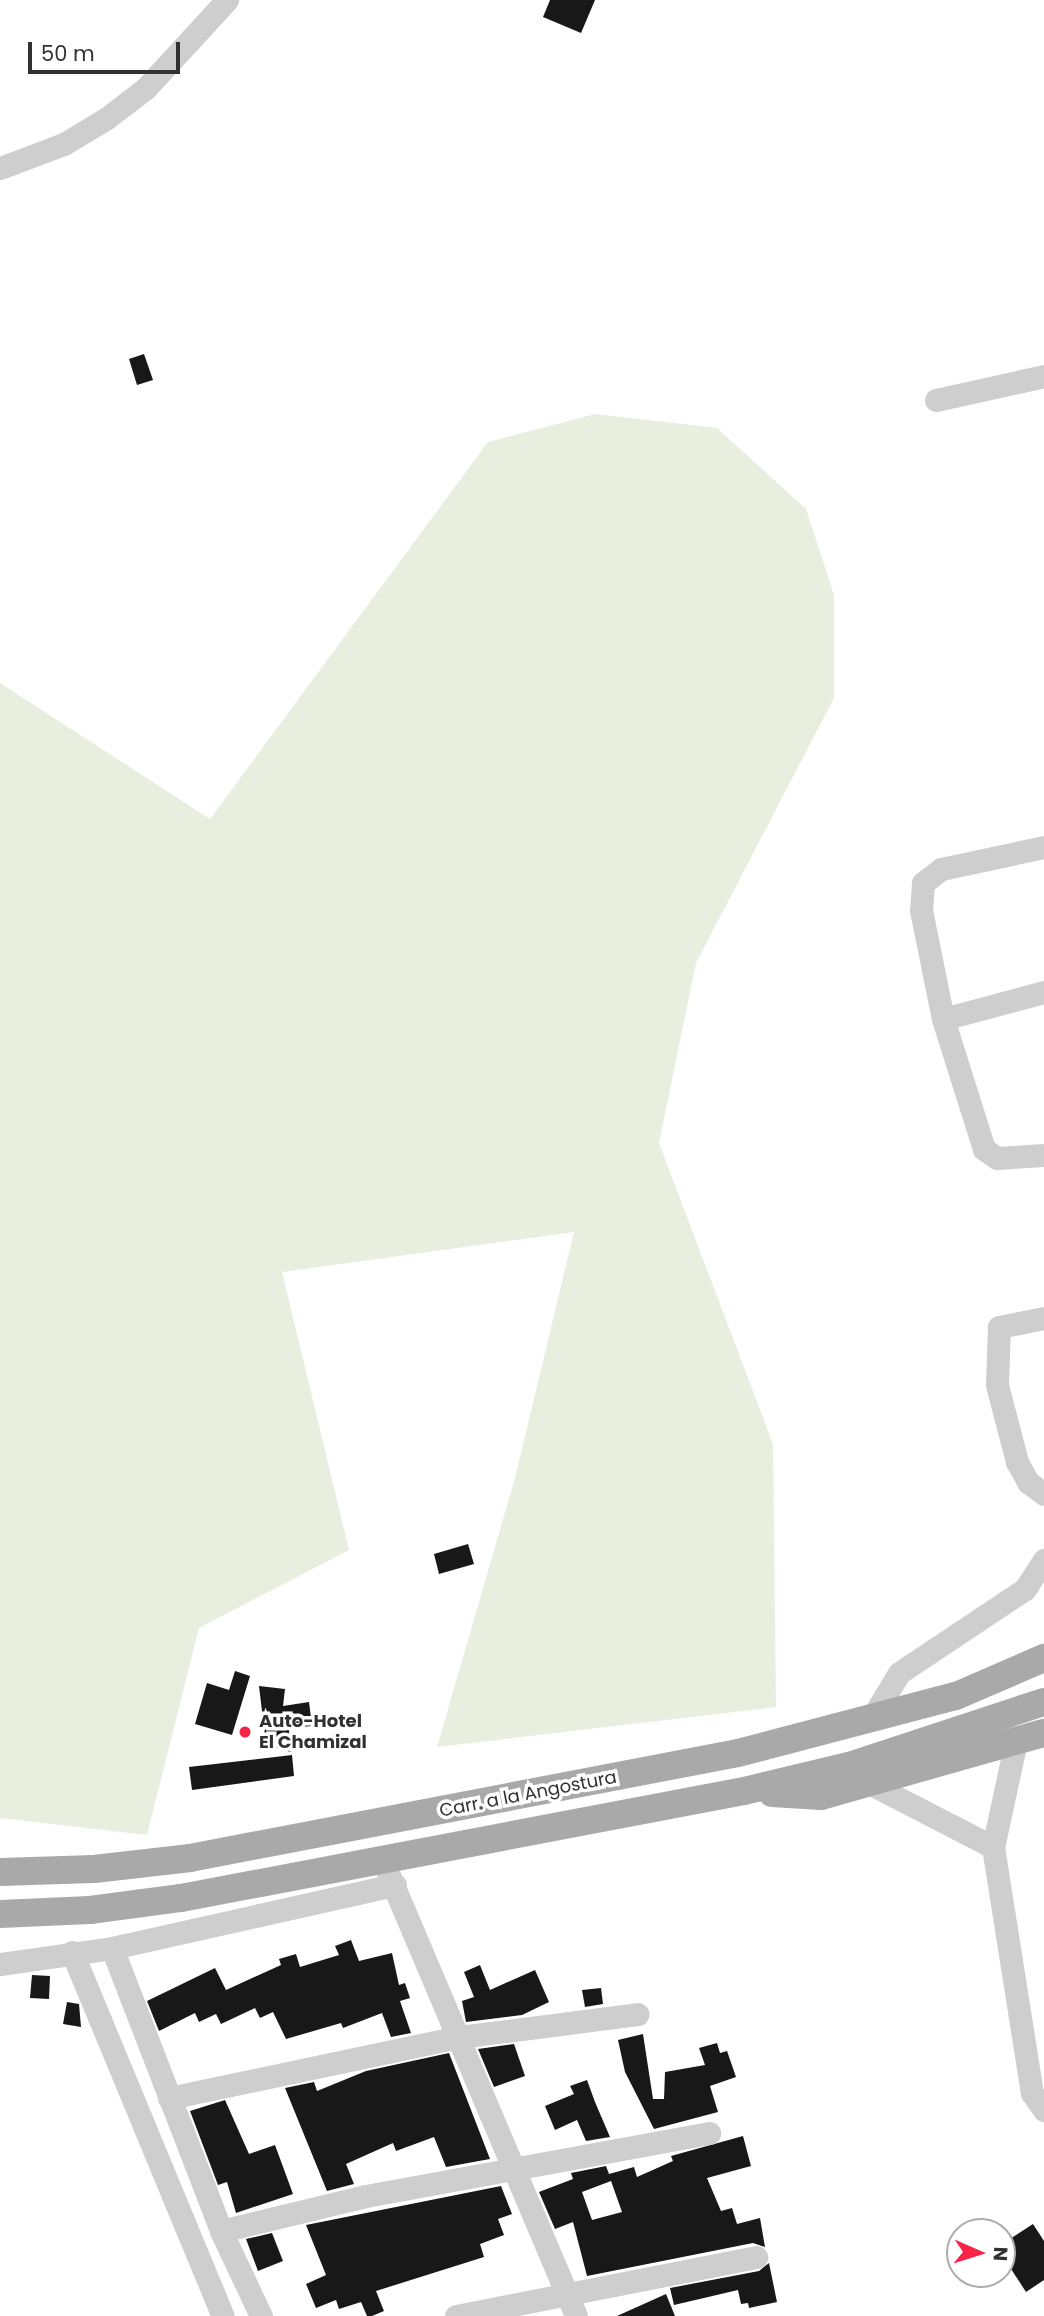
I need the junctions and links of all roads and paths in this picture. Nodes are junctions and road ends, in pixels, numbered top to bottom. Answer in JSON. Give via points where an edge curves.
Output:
{"nodes":[{"id":1,"x":227,"y":0,"type":"edge"},
{"id":2,"x":0,"y":169,"type":"edge"},
{"id":3,"x":1044,"y":376,"type":"edge"},
{"id":4,"x":936,"y":400,"type":"dead end"},
{"id":5,"x":1044,"y":847,"type":"edge"},
{"id":6,"x":1044,"y":992,"type":"edge"},
{"id":7,"x":943,"y":1019,"type":"junction"},
{"id":8,"x":1044,"y":1155,"type":"edge"},
{"id":9,"x":1044,"y":1318,"type":"edge"},
{"id":10,"x":1044,"y":1494,"type":"edge"},
{"id":11,"x":1044,"y":1560,"type":"edge"},
{"id":12,"x":1044,"y":1658,"type":"edge"},
{"id":13,"x":1044,"y":1702,"type":"edge"},
{"id":14,"x":872,"y":1718,"type":"junction"},
{"id":15,"x":1044,"y":1733,"type":"edge"},
{"id":16,"x":1016,"y":1741,"type":"junction"},
{"id":17,"x":869,"y":1783,"type":"junction"},
{"id":18,"x":744,"y":1791,"type":"junction"},
{"id":19,"x":993,"y":1847,"type":"junction"},
{"id":20,"x":0,"y":1872,"type":"edge"},
{"id":21,"x":389,"y":1873,"type":"junction"},
{"id":22,"x":0,"y":1914,"type":"edge"},
{"id":23,"x":113,"y":1948,"type":"junction"},
{"id":24,"x":72,"y":1952,"type":"junction"},
{"id":25,"x":0,"y":1965,"type":"edge"},
{"id":26,"x":638,"y":2014,"type":"dead end"},
{"id":27,"x":459,"y":2038,"type":"junction"},
{"id":28,"x":169,"y":2098,"type":"junction"},
{"id":29,"x":1044,"y":2110,"type":"edge"},
{"id":30,"x":709,"y":2133,"type":"dead end"},
{"id":31,"x":514,"y":2167,"type":"junction"},
{"id":32,"x":221,"y":2231,"type":"junction"},
{"id":33,"x":757,"y":2256,"type":"dead end"},
{"id":34,"x":572,"y":2305,"type":"edge"},
{"id":35,"x":223,"y":2316,"type":"edge"},
{"id":36,"x":261,"y":2316,"type":"edge"},
{"id":37,"x":456,"y":2316,"type":"edge"}],
"edges":[{"from":1,"to":2,"type":"street","via":[[146,88],[107,118],[64,144]]},
{"from":3,"to":4,"type":"street"},
{"from":5,"to":7,"type":"street","via":[[941,869],[923,883],[921,910]]},
{"from":6,"to":7,"type":"street"},
{"from":7,"to":8,"type":"street","via":[[984,1149],[997,1158]]},
{"from":9,"to":10,"type":"street","via":[[999,1327],[997,1385],[1017,1462],[1028,1482]]},
{"from":11,"to":14,"type":"street","via":[[1026,1589],[899,1673]]},
{"from":12,"to":14,"type":"main road","name":"Carr. a la Angostura","via":[[956,1696]]},
{"from":13,"to":18,"type":"main road","via":[[849,1766]]},
{"from":14,"to":20,"type":"main road","name":"Carr. a la Angostura","via":[[738,1753],[190,1858],[94,1869]]},
{"from":15,"to":16,"type":"main road"},
{"from":16,"to":17,"type":"main road"},
{"from":16,"to":19,"type":"street"},
{"from":17,"to":18,"type":"main road","via":[[821,1797]]},
{"from":17,"to":19,"type":"street"},
{"from":18,"to":21,"type":"main road"},
{"from":19,"to":29,"type":"street","via":[[1032,2094]]},
{"from":21,"to":22,"type":"main road","via":[[90,1910]]},
{"from":21,"to":23,"type":"street"},
{"from":21,"to":27,"type":"street"},
{"from":23,"to":24,"type":"street"},
{"from":23,"to":28,"type":"street"},
{"from":24,"to":25,"type":"street"},
{"from":24,"to":35,"type":"street"},
{"from":26,"to":27,"type":"street"},
{"from":27,"to":28,"type":"street"},
{"from":27,"to":31,"type":"street"},
{"from":28,"to":32,"type":"street"},
{"from":30,"to":31,"type":"street"},
{"from":31,"to":32,"type":"street"},
{"from":31,"to":34,"type":"street"},
{"from":32,"to":36,"type":"street"},
{"from":33,"to":34,"type":"street"},
{"from":34,"to":37,"type":"street"}]}
